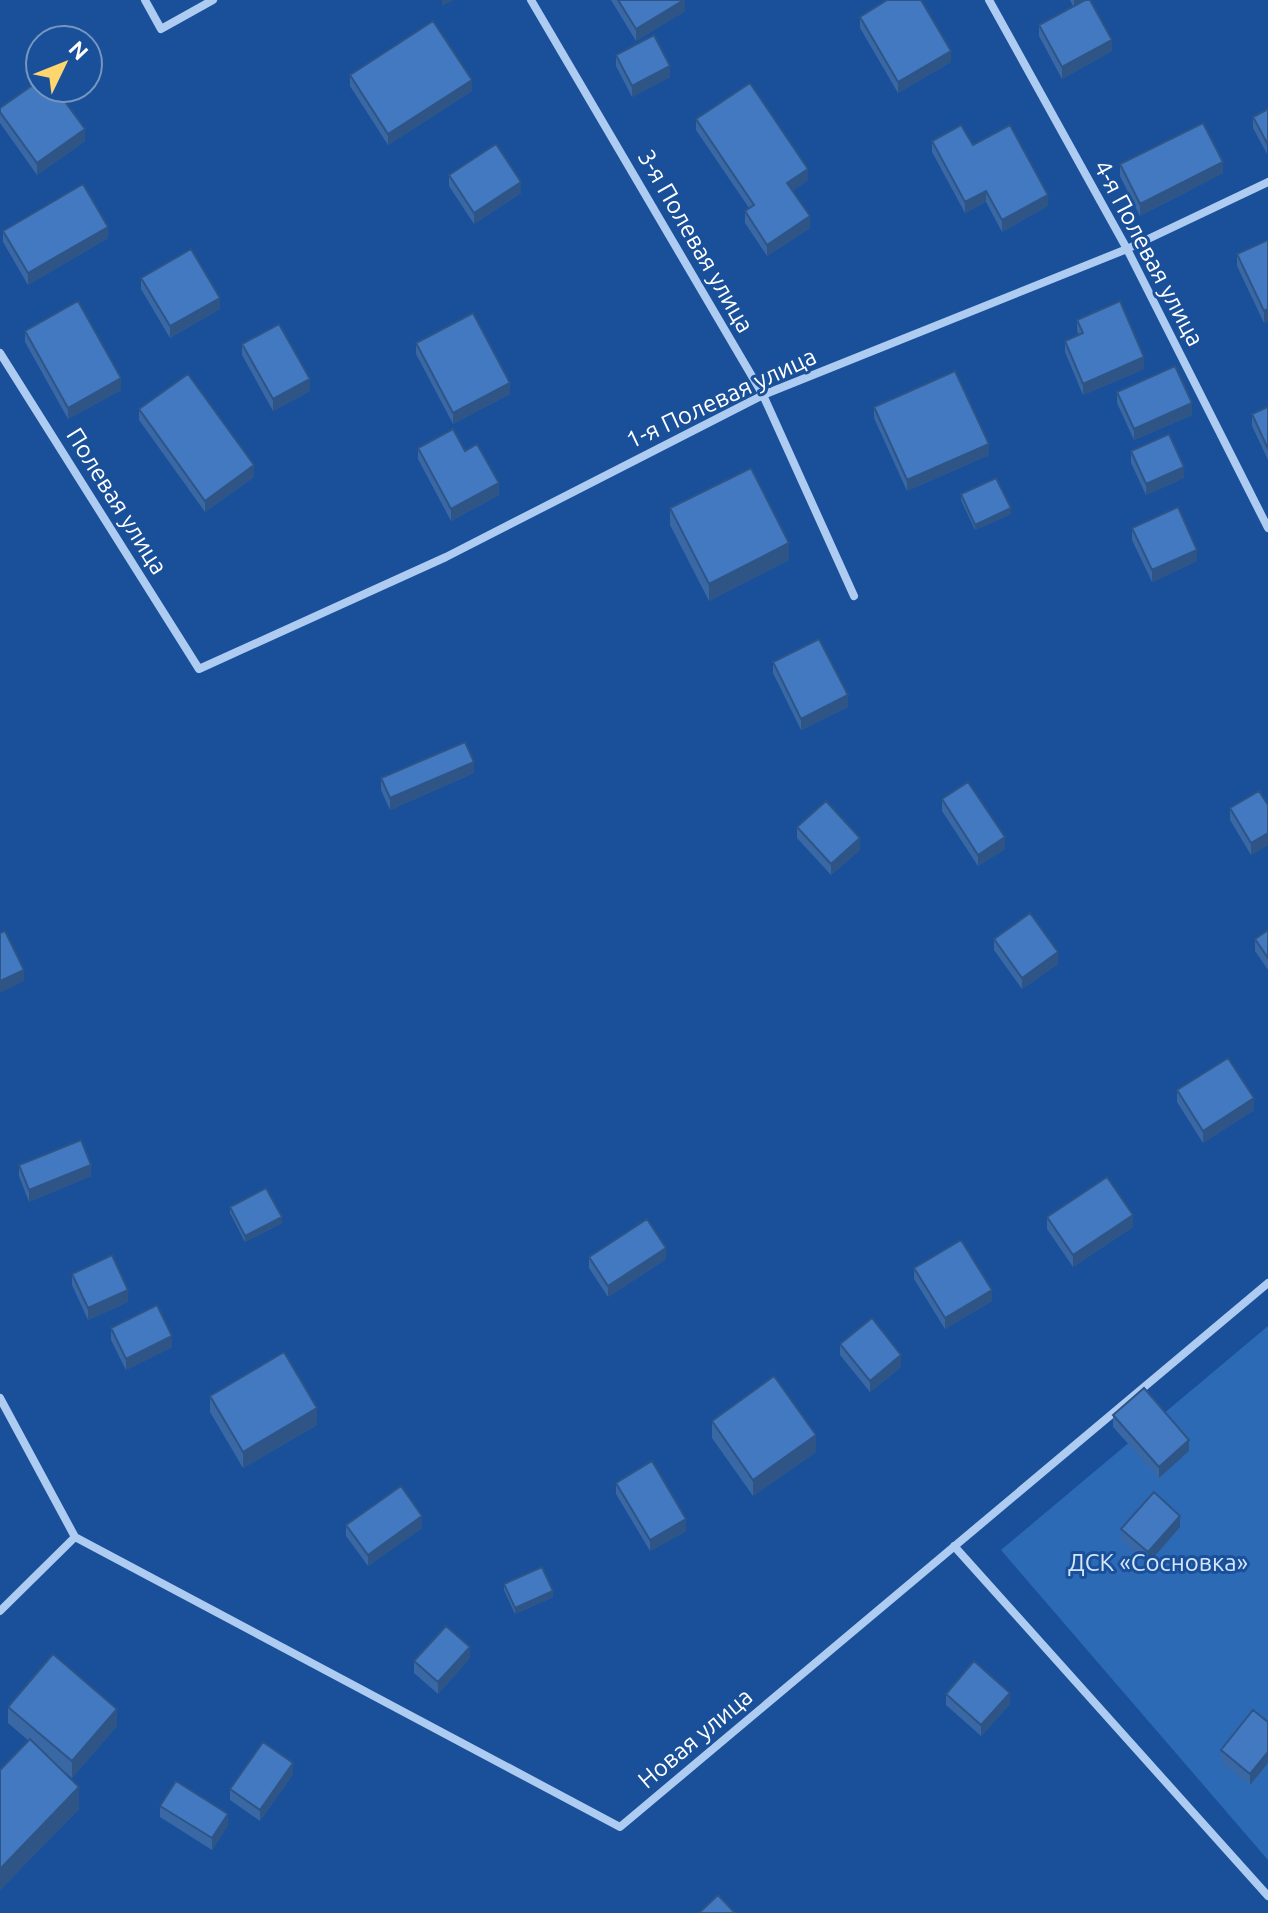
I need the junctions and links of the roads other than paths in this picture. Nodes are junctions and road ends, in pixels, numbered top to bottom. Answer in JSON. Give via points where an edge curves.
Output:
{"nodes":[{"id":1,"x":145,"y":0,"type":"edge"},
{"id":2,"x":213,"y":0,"type":"edge"},
{"id":3,"x":531,"y":0,"type":"edge"},
{"id":4,"x":989,"y":0,"type":"edge"},
{"id":5,"x":1268,"y":182,"type":"edge"},
{"id":6,"x":1127,"y":249,"type":"junction"},
{"id":7,"x":0,"y":353,"type":"edge"},
{"id":8,"x":763,"y":395,"type":"junction"},
{"id":9,"x":1268,"y":528,"type":"edge"},
{"id":10,"x":854,"y":596,"type":"dead end"},
{"id":11,"x":199,"y":669,"type":"joint"},
{"id":12,"x":1268,"y":1283,"type":"edge"},
{"id":13,"x":0,"y":1398,"type":"edge"},
{"id":14,"x":75,"y":1537,"type":"junction"},
{"id":15,"x":954,"y":1546,"type":"junction"},
{"id":16,"x":0,"y":1611,"type":"edge"},
{"id":17,"x":1268,"y":1896,"type":"edge"}],
"edges":[{"from":1,"to":2,"type":"street","via":[[161,29]]},
{"from":3,"to":8,"type":"street","name":"3-я Полевая улица"},
{"from":4,"to":6,"type":"street","name":"4-я Полевая улица"},
{"from":5,"to":6,"type":"street","name":"1-я Полевая улица"},
{"from":6,"to":8,"type":"street","name":"1-я Полевая улица"},
{"from":6,"to":9,"type":"street","name":"4-я Полевая улица"},
{"from":7,"to":11,"type":"street","name":"Полевая улица"},
{"from":8,"to":10,"type":"street","name":"3-я Полевая улица"},
{"from":8,"to":11,"type":"street","name":"1-я Полевая улица","via":[[446,557]]},
{"from":12,"to":15,"type":"street","name":"Новая улица"},
{"from":13,"to":14,"type":"street"},
{"from":14,"to":15,"type":"street","name":"Новая улица","via":[[620,1827]]},
{"from":14,"to":16,"type":"street"},
{"from":15,"to":17,"type":"street"}]}
